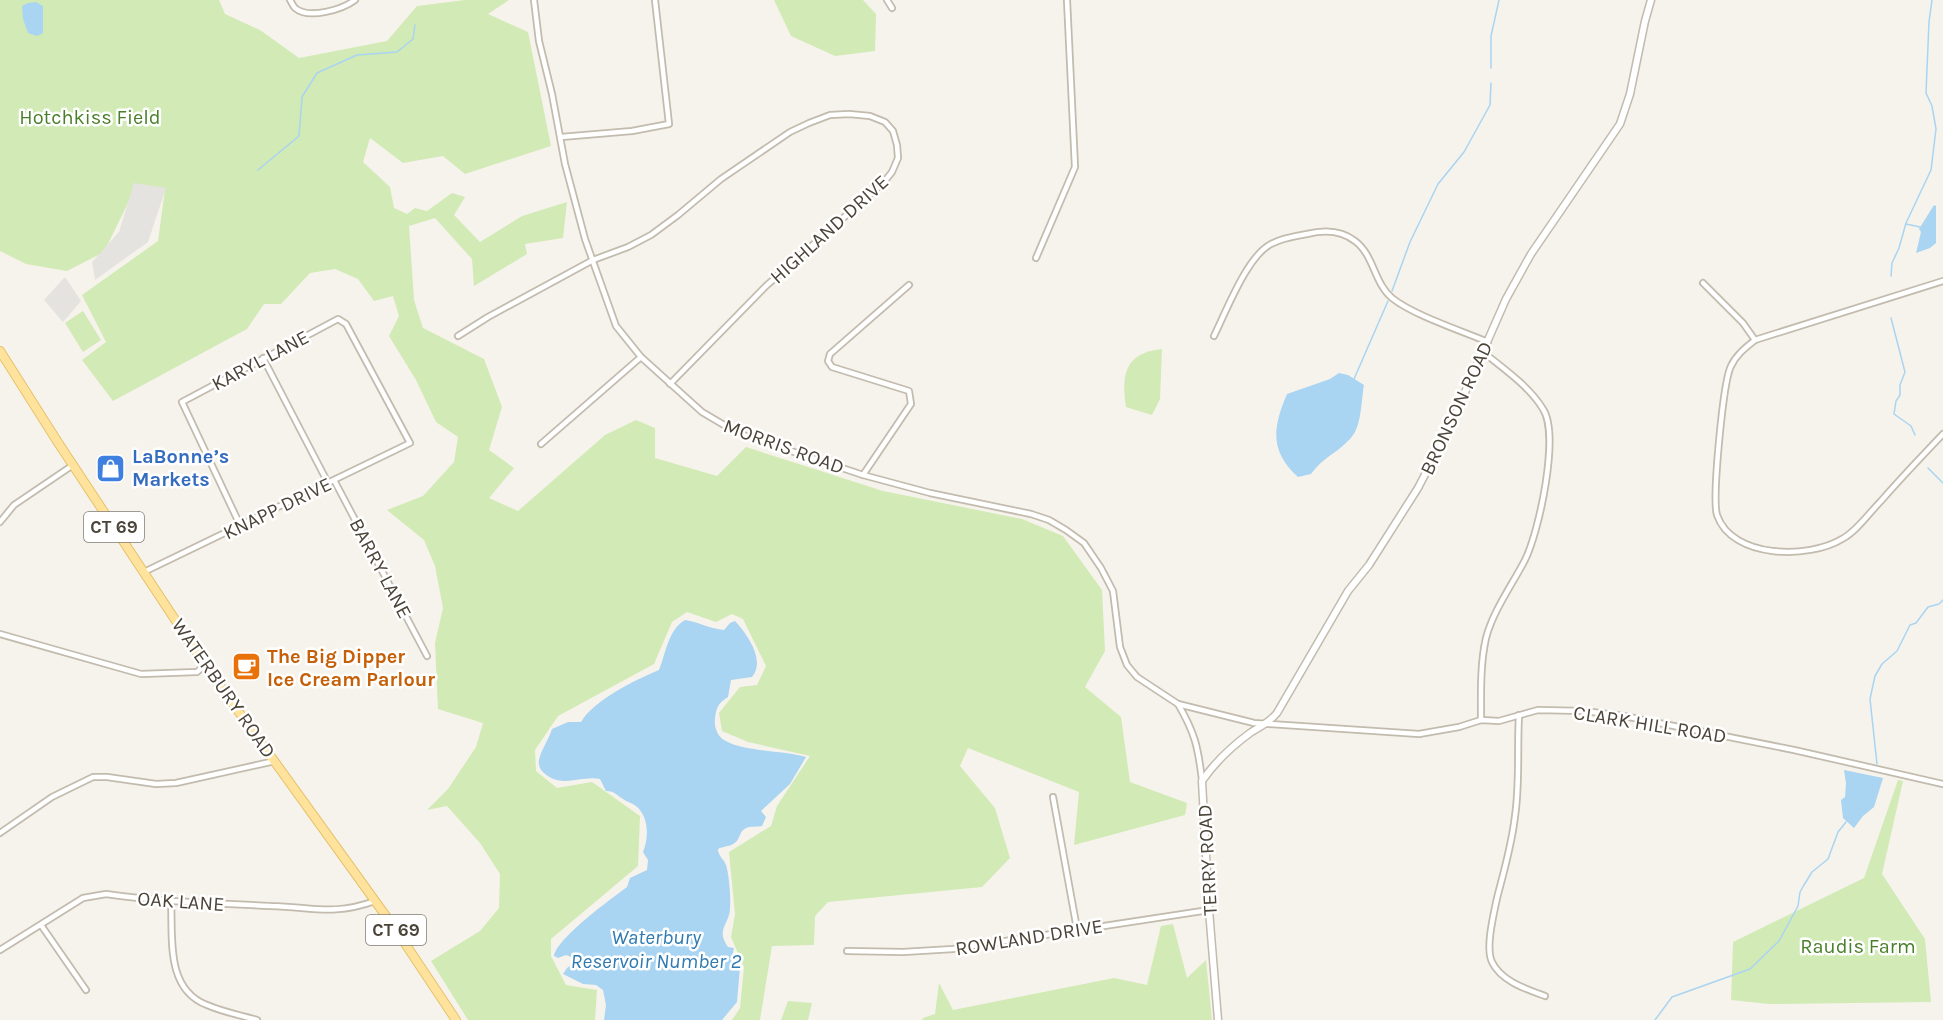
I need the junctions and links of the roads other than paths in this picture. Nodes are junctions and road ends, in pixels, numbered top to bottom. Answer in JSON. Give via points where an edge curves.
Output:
{"nodes":[{"id":1,"x":290,"y":0,"type":"edge"},
{"id":2,"x":355,"y":0,"type":"edge"},
{"id":3,"x":534,"y":0,"type":"edge"},
{"id":4,"x":655,"y":0,"type":"edge"},
{"id":5,"x":887,"y":0,"type":"edge"},
{"id":6,"x":1067,"y":0,"type":"edge"},
{"id":7,"x":1651,"y":0,"type":"edge"},
{"id":8,"x":892,"y":9,"type":"dead end"},
{"id":9,"x":561,"y":137,"type":"junction"},
{"id":10,"x":1036,"y":258,"type":"dead end"},
{"id":11,"x":593,"y":260,"type":"junction"},
{"id":12,"x":1943,"y":281,"type":"edge"},
{"id":13,"x":1703,"y":283,"type":"dead end"},
{"id":14,"x":909,"y":285,"type":"dead end"},
{"id":15,"x":458,"y":336,"type":"dead end"},
{"id":16,"x":1214,"y":336,"type":"dead end"},
{"id":17,"x":1755,"y":340,"type":"junction"},
{"id":18,"x":1488,"y":342,"type":"junction"},
{"id":19,"x":0,"y":351,"type":"edge"},
{"id":20,"x":1483,"y":352,"type":"junction"},
{"id":21,"x":641,"y":357,"type":"junction"},
{"id":22,"x":263,"y":358,"type":"junction"},
{"id":23,"x":670,"y":384,"type":"junction"},
{"id":24,"x":1943,"y":434,"type":"edge"},
{"id":25,"x":410,"y":443,"type":"joint"},
{"id":26,"x":541,"y":444,"type":"dead end"},
{"id":27,"x":73,"y":465,"type":"junction"},
{"id":28,"x":863,"y":475,"type":"junction"},
{"id":29,"x":334,"y":480,"type":"junction"},
{"id":30,"x":328,"y":483,"type":"junction"},
{"id":31,"x":0,"y":522,"type":"edge"},
{"id":32,"x":240,"y":525,"type":"junction"},
{"id":33,"x":144,"y":572,"type":"junction"},
{"id":34,"x":0,"y":634,"type":"edge"},
{"id":35,"x":427,"y":656,"type":"dead end"},
{"id":36,"x":205,"y":665,"type":"junction"},
{"id":37,"x":1178,"y":704,"type":"junction"},
{"id":38,"x":1519,"y":715,"type":"junction"},
{"id":39,"x":1481,"y":720,"type":"junction"},
{"id":40,"x":1269,"y":723,"type":"junction"},
{"id":41,"x":275,"y":761,"type":"junction"},
{"id":42,"x":1202,"y":782,"type":"junction"},
{"id":43,"x":1943,"y":784,"type":"edge"},
{"id":44,"x":1053,"y":796,"type":"dead end"},
{"id":45,"x":0,"y":833,"type":"edge"},
{"id":46,"x":171,"y":901,"type":"junction"},
{"id":47,"x":375,"y":902,"type":"junction"},
{"id":48,"x":1209,"y":910,"type":"junction"},
{"id":49,"x":41,"y":925,"type":"junction"},
{"id":50,"x":1077,"y":929,"type":"junction"},
{"id":51,"x":0,"y":950,"type":"edge"},
{"id":52,"x":847,"y":951,"type":"dead end"},
{"id":53,"x":86,"y":990,"type":"dead end"},
{"id":54,"x":1545,"y":996,"type":"dead end"},
{"id":55,"x":257,"y":1020,"type":"edge"},
{"id":56,"x":456,"y":1020,"type":"edge"},
{"id":57,"x":1218,"y":1020,"type":"edge"}],
"edges":[{"from":1,"to":2,"type":"street","via":[[296,9],[321,13]]},
{"from":3,"to":9,"type":"street","name":"MORRIS ROAD","via":[[539,41]]},
{"from":4,"to":9,"type":"street","via":[[669,124]]},
{"from":5,"to":8,"type":"street"},
{"from":6,"to":10,"type":"street","via":[[1076,167]]},
{"from":7,"to":18,"type":"street","name":"BRONSON ROAD","via":[[1620,124],[1531,254]]},
{"from":9,"to":11,"type":"street","name":"MORRIS ROAD"},
{"from":11,"to":15,"type":"street","name":"HIGHLAND DRIVE"},
{"from":11,"to":21,"type":"street","name":"MORRIS ROAD","via":[[616,326]]},
{"from":11,"to":23,"type":"street","name":"HIGHLAND DRIVE","via":[[651,235],[721,179],[809,123],[849,114],[870,116],[885,122],[893,131],[898,158],[884,182],[766,286]]},
{"from":12,"to":17,"type":"street"},
{"from":13,"to":17,"type":"street"},
{"from":14,"to":28,"type":"street","via":[[830,354],[828,361],[832,367],[909,391],[911,397],[911,404]]},
{"from":16,"to":18,"type":"street","via":[[1261,251],[1289,237],[1330,231],[1354,240],[1365,250],[1390,297]]},
{"from":17,"to":24,"type":"street","via":[[1739,352],[1726,377],[1714,492],[1717,514],[1738,541],[1786,552],[1823,548],[1844,539]]},
{"from":18,"to":20,"type":"street","name":"BRONSON ROAD"},
{"from":19,"to":27,"type":"main road","name":"WATERBURY ROAD","number":"CT 69"},
{"from":20,"to":39,"type":"street","via":[[1544,410],[1550,440],[1535,537],[1486,638]]},
{"from":20,"to":40,"type":"street","name":"BRONSON ROAD","via":[[1418,488],[1348,591]]},
{"from":21,"to":23,"type":"street","name":"MORRIS ROAD"},
{"from":21,"to":26,"type":"street"},
{"from":22,"to":25,"type":"street","name":"KARYL LANE","via":[[338,319],[346,324]]},
{"from":22,"to":30,"type":"street"},
{"from":22,"to":32,"type":"street","name":"KARYL LANE","via":[[182,402]]},
{"from":23,"to":28,"type":"street","name":"MORRIS ROAD","via":[[702,412],[738,432]]},
{"from":25,"to":29,"type":"street","name":"KNAPP DRIVE"},
{"from":27,"to":31,"type":"street","via":[[14,505]]},
{"from":27,"to":33,"type":"main road","name":"WATERBURY ROAD","number":"CT 69"},
{"from":28,"to":37,"type":"street","name":"MORRIS ROAD","via":[[1031,514],[1049,520],[1084,543],[1113,591],[1120,646],[1127,664],[1137,676]]},
{"from":29,"to":30,"type":"street","name":"KNAPP DRIVE"},
{"from":29,"to":35,"type":"street","name":"BARRY LANE"},
{"from":30,"to":32,"type":"street","name":"KNAPP DRIVE"},
{"from":32,"to":33,"type":"street","name":"KNAPP DRIVE"},
{"from":33,"to":36,"type":"main road","name":"WATERBURY ROAD","number":"CT 69"},
{"from":34,"to":36,"type":"street","via":[[141,674],[197,672]]},
{"from":36,"to":41,"type":"main road","name":"WATERBURY ROAD","number":"CT 69"},
{"from":37,"to":40,"type":"street","name":"CLARK HILL ROAD","via":[[1254,723]]},
{"from":37,"to":42,"type":"street","name":"TERRY ROAD","via":[[1192,727]]},
{"from":38,"to":39,"type":"street","name":"CLARK HILL ROAD","via":[[1499,721]]},
{"from":38,"to":43,"type":"street","name":"CLARK HILL ROAD","via":[[1558,710],[1624,716]]},
{"from":38,"to":54,"type":"street","via":[[1515,818],[1489,947],[1491,961],[1499,972]]},
{"from":39,"to":40,"type":"street","name":"CLARK HILL ROAD","via":[[1419,734]]},
{"from":40,"to":42,"type":"street","name":"BRONSON ROAD","via":[[1230,749],[1213,764]]},
{"from":41,"to":45,"type":"street","via":[[176,783],[93,777],[52,797]]},
{"from":41,"to":47,"type":"main road","name":"WATERBURY ROAD","number":"CT 69"},
{"from":42,"to":48,"type":"street","name":"TERRY ROAD"},
{"from":44,"to":50,"type":"street"},
{"from":46,"to":47,"type":"street","name":"OAK LANE","via":[[322,911],[354,909]]},
{"from":46,"to":49,"type":"street","name":"OAK LANE","via":[[95,895],[83,898]]},
{"from":46,"to":55,"type":"street","via":[[175,964],[183,988],[205,1005]]},
{"from":47,"to":56,"type":"main road","name":"WATERBURY ROAD","number":"CT 69"},
{"from":48,"to":50,"type":"street","name":"ROWLAND DRIVE"},
{"from":48,"to":57,"type":"street","name":"TERRY ROAD"},
{"from":49,"to":51,"type":"street","name":"OAK LANE"},
{"from":49,"to":53,"type":"street"},
{"from":50,"to":52,"type":"street","name":"ROWLAND DRIVE","via":[[953,949]]}]}
